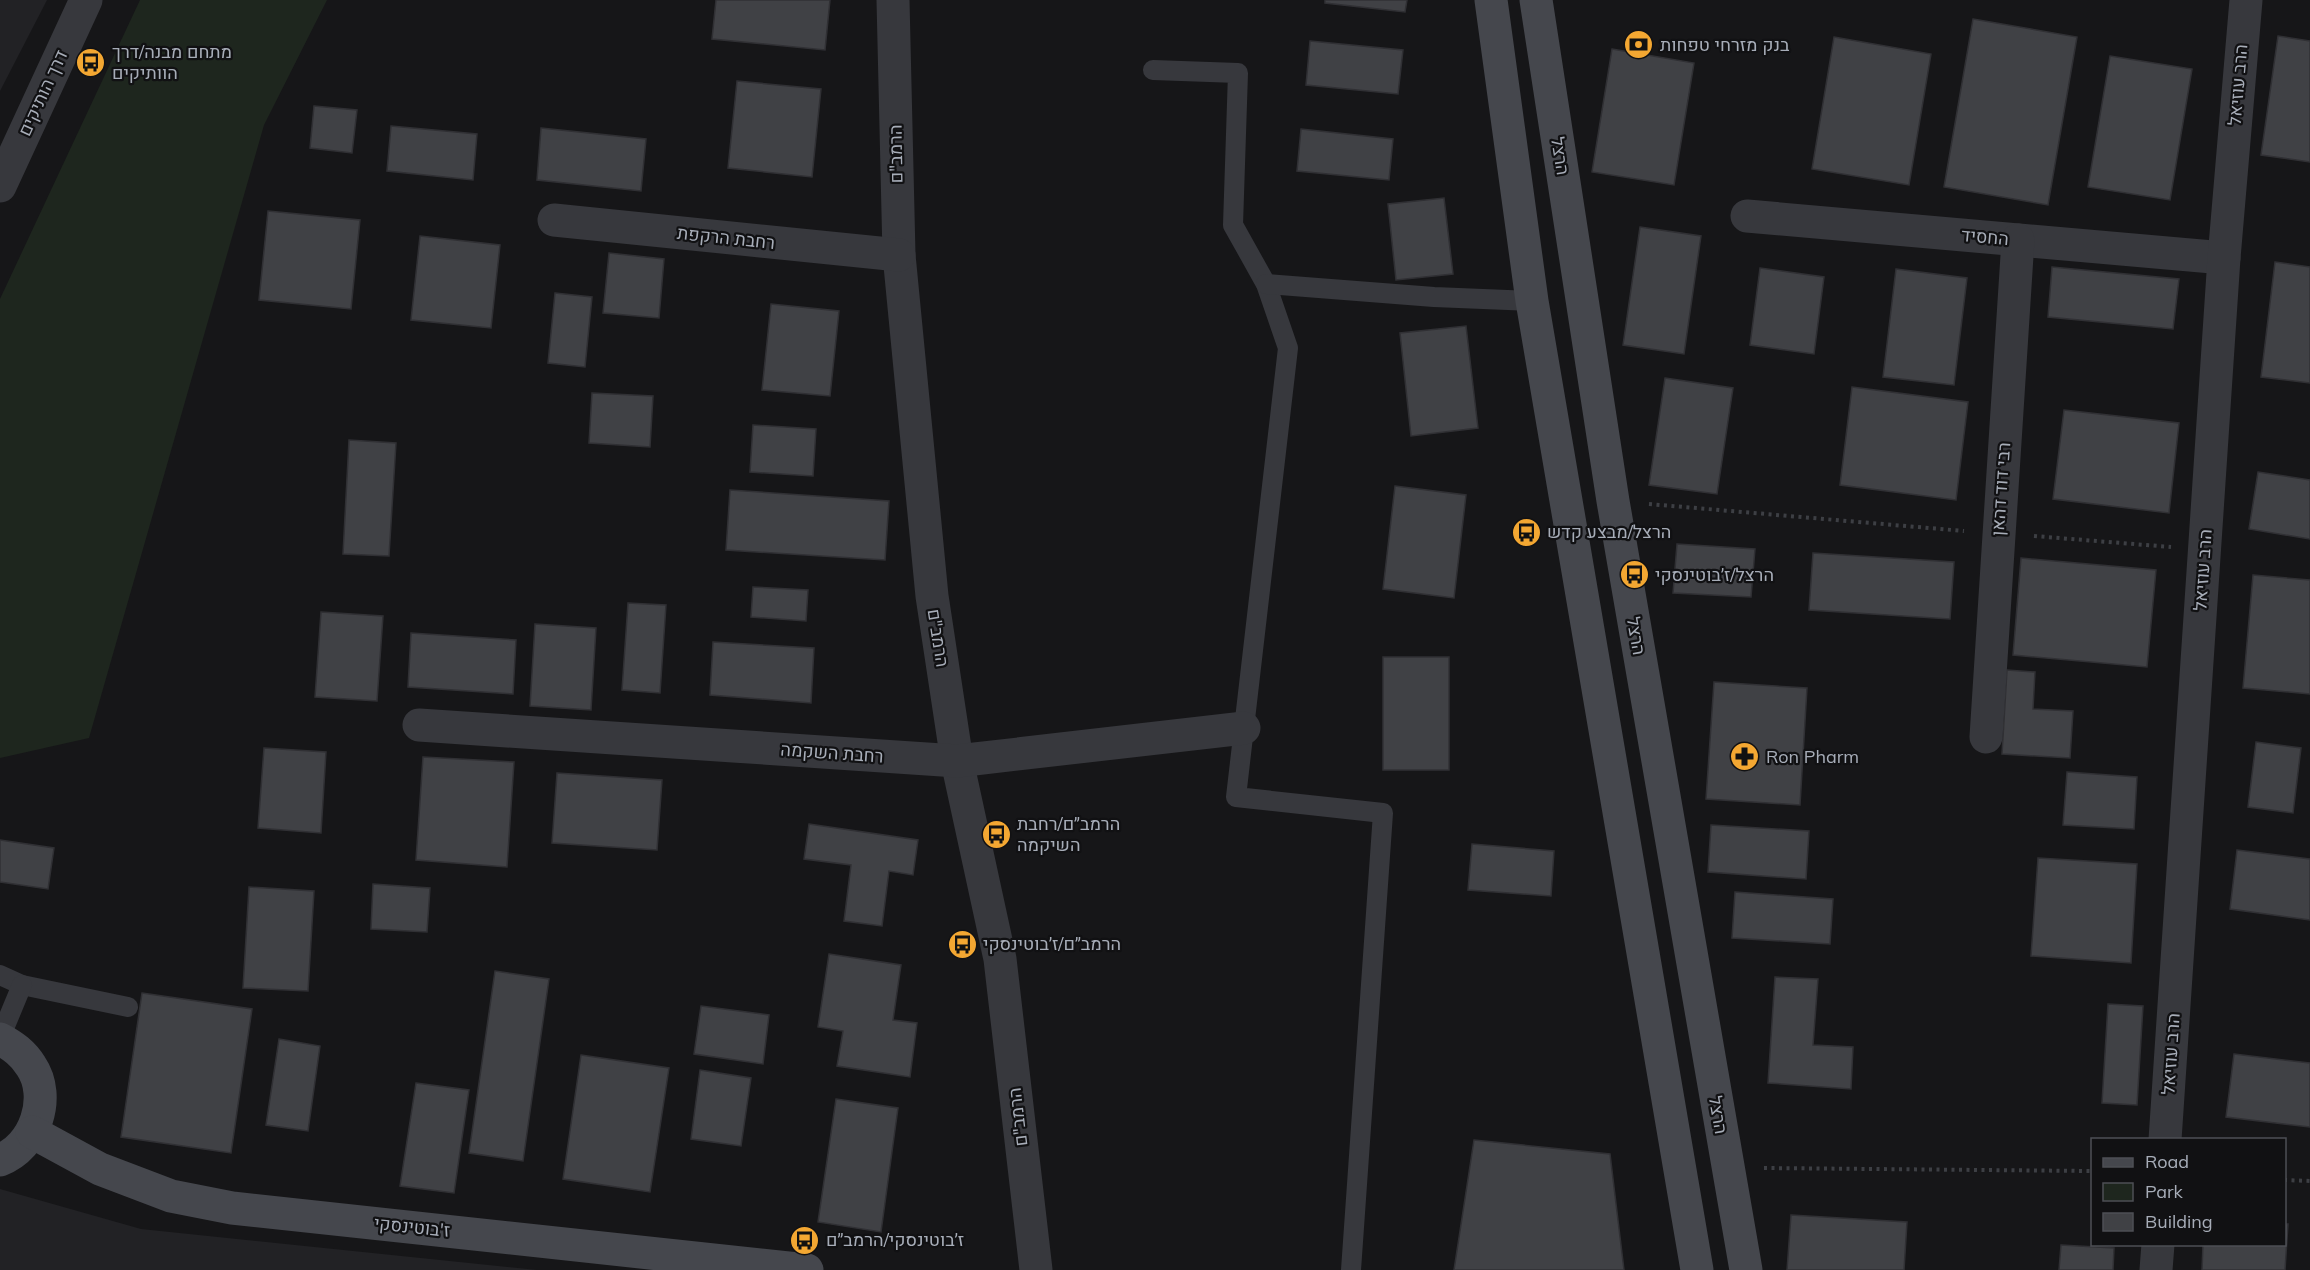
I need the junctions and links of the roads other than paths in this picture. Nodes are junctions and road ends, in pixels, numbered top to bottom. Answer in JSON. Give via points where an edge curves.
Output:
{"nodes":[{"id":1,"x":86,"y":0,"type":"edge"},
{"id":2,"x":892,"y":0,"type":"edge"},
{"id":3,"x":1491,"y":0,"type":"edge"},
{"id":4,"x":1536,"y":0,"type":"edge"},
{"id":5,"x":2246,"y":0,"type":"edge"},
{"id":6,"x":1153,"y":70,"type":"dead end"},
{"id":7,"x":0,"y":186,"type":"edge"},
{"id":8,"x":1747,"y":216,"type":"dead end"},
{"id":9,"x":554,"y":220,"type":"dead end"},
{"id":10,"x":2018,"y":240,"type":"junction"},
{"id":11,"x":899,"y":255,"type":"junction"},
{"id":12,"x":2224,"y":258,"type":"junction"},
{"id":13,"x":1266,"y":284,"type":"junction"},
{"id":14,"x":1532,"y":301,"type":"junction"},
{"id":15,"x":419,"y":725,"type":"dead end"},
{"id":16,"x":1244,"y":728,"type":"junction"},
{"id":17,"x":1986,"y":737,"type":"dead end"},
{"id":18,"x":957,"y":761,"type":"junction"},
{"id":19,"x":0,"y":975,"type":"edge"},
{"id":20,"x":22,"y":985,"type":"junction"},
{"id":21,"x":128,"y":1007,"type":"dead end"},
{"id":22,"x":0,"y":1038,"type":"edge"},
{"id":23,"x":32,"y":1132,"type":"junction"},
{"id":24,"x":2165,"y":1138,"type":"edge"},
{"id":25,"x":0,"y":1160,"type":"edge"},
{"id":26,"x":2158,"y":1246,"type":"edge"},
{"id":27,"x":807,"y":1270,"type":"edge"},
{"id":28,"x":1036,"y":1270,"type":"edge"},
{"id":29,"x":1351,"y":1270,"type":"edge"},
{"id":30,"x":1697,"y":1270,"type":"edge"},
{"id":31,"x":1746,"y":1270,"type":"edge"},
{"id":32,"x":2156,"y":1270,"type":"edge"}],
"edges":[{"from":1,"to":7,"type":"street","name":"דרך הותיקים"},
{"from":2,"to":11,"type":"street","name":"הרמב\"ם"},
{"from":3,"to":14,"type":"main road"},
{"from":4,"to":31,"type":"main road","name":"הרצל","via":[[1613,501]]},
{"from":5,"to":12,"type":"street","name":"הרב עוזיאל"},
{"from":6,"to":13,"type":"lane","via":[[1238,73],[1233,225]]},
{"from":8,"to":10,"type":"street","name":"החסיד"},
{"from":9,"to":11,"type":"street","name":"רחבת הרקפת"},
{"from":10,"to":12,"type":"street","name":"החסיד"},
{"from":10,"to":17,"type":"street","name":"רבי דוד דהאן"},
{"from":11,"to":18,"type":"street","name":"הרמב\"ם","via":[[932,596]]},
{"from":12,"to":24,"type":"street","name":"הרב עוזיאל"},
{"from":13,"to":14,"type":"lane"},
{"from":13,"to":16,"type":"lane","via":[[1288,348]]},
{"from":14,"to":30,"type":"main road"},
{"from":15,"to":18,"type":"street","name":"רחבת השקמה"},
{"from":16,"to":18,"type":"street","name":"רחבת השקמה"},
{"from":16,"to":29,"type":"lane","via":[[1236,797],[1383,813]]},
{"from":18,"to":28,"type":"street","name":"הרמב\"ם","via":[[1000,959]]},
{"from":19,"to":20,"type":"lane"},
{"from":20,"to":21,"type":"lane"},
{"from":20,"to":22,"type":"lane"},
{"from":22,"to":23,"type":"main road","via":[[19,1050],[32,1068],[39,1089],[39,1112]]},
{"from":23,"to":25,"type":"main road","via":[[21,1146]]},
{"from":23,"to":27,"type":"main road","name":"ז'בוטינסקי","via":[[100,1169],[171,1196],[232,1208]]},
{"from":26,"to":32,"type":"street"}]}
